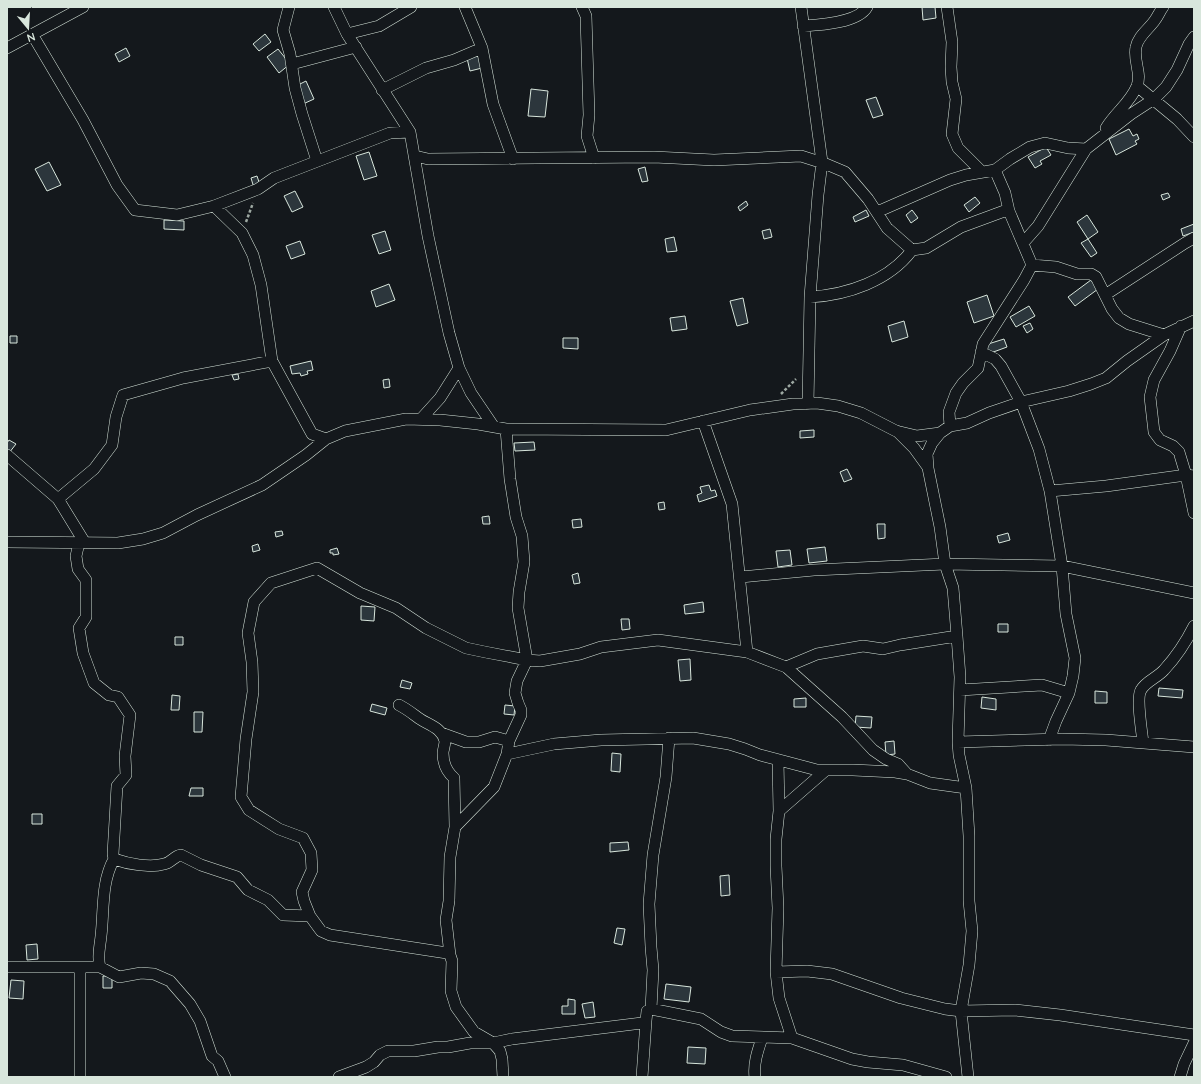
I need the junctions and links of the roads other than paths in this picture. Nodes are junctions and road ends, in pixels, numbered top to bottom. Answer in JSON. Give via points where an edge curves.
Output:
{"nodes":[{"id":1,"x":82,"y":7,"type":"edge"},
{"id":2,"x":288,"y":7,"type":"edge"},
{"id":3,"x":334,"y":7,"type":"edge"},
{"id":4,"x":412,"y":7,"type":"edge"},
{"id":5,"x":465,"y":7,"type":"edge"},
{"id":6,"x":582,"y":7,"type":"edge"},
{"id":7,"x":801,"y":7,"type":"edge"},
{"id":8,"x":866,"y":7,"type":"edge"},
{"id":9,"x":947,"y":7,"type":"edge"},
{"id":10,"x":1163,"y":7,"type":"edge"},
{"id":11,"x":803,"y":26,"type":"junction"},
{"id":12,"x":32,"y":34,"type":"junction"},
{"id":13,"x":347,"y":34,"type":"junction"},
{"id":14,"x":1194,"y":37,"type":"edge"},
{"id":15,"x":356,"y":47,"type":"junction"},
{"id":16,"x":7,"y":48,"type":"edge"},
{"id":17,"x":482,"y":48,"type":"junction"},
{"id":18,"x":292,"y":64,"type":"junction"},
{"id":19,"x":1137,"y":86,"type":"junction"},
{"id":20,"x":382,"y":90,"type":"junction"},
{"id":21,"x":1154,"y":99,"type":"junction"},
{"id":22,"x":410,"y":132,"type":"junction"},
{"id":23,"x":1102,"y":135,"type":"junction"},
{"id":24,"x":1194,"y":137,"type":"edge"},
{"id":25,"x":1086,"y":148,"type":"junction"},
{"id":26,"x":415,"y":156,"type":"junction"},
{"id":27,"x":594,"y":158,"type":"junction"},
{"id":28,"x":513,"y":159,"type":"junction"},
{"id":29,"x":317,"y":161,"type":"junction"},
{"id":30,"x":822,"y":162,"type":"junction"},
{"id":31,"x":995,"y":170,"type":"junction"},
{"id":32,"x":982,"y":172,"type":"junction"},
{"id":33,"x":214,"y":206,"type":"junction"},
{"id":34,"x":1009,"y":210,"type":"junction"},
{"id":35,"x":877,"y":212,"type":"junction"},
{"id":36,"x":1194,"y":238,"type":"edge"},
{"id":37,"x":1023,"y":243,"type":"junction"},
{"id":38,"x":912,"y":250,"type":"junction"},
{"id":39,"x":1032,"y":265,"type":"junction"},
{"id":40,"x":1105,"y":295,"type":"junction"},
{"id":41,"x":810,"y":297,"type":"junction"},
{"id":42,"x":1194,"y":321,"type":"edge"},
{"id":43,"x":1180,"y":326,"type":"junction"},
{"id":44,"x":1164,"y":335,"type":"junction"},
{"id":45,"x":981,"y":352,"type":"junction"},
{"id":46,"x":272,"y":361,"type":"junction"},
{"id":47,"x":459,"y":368,"type":"junction"},
{"id":48,"x":1021,"y":402,"type":"junction"},
{"id":49,"x":808,"y":404,"type":"junction"},
{"id":50,"x":421,"y":419,"type":"junction"},
{"id":51,"x":703,"y":421,"type":"junction"},
{"id":52,"x":950,"y":426,"type":"junction"},
{"id":53,"x":494,"y":427,"type":"junction"},
{"id":54,"x":506,"y":429,"type":"junction"},
{"id":55,"x":896,"y":430,"type":"junction"},
{"id":56,"x":940,"y":432,"type":"junction"},
{"id":57,"x":326,"y":439,"type":"junction"},
{"id":58,"x":7,"y":455,"type":"edge"},
{"id":59,"x":928,"y":468,"type":"junction"},
{"id":60,"x":1190,"y":475,"type":"edge"},
{"id":61,"x":1050,"y":492,"type":"junction"},
{"id":62,"x":58,"y":499,"type":"junction"},
{"id":63,"x":1194,"y":513,"type":"edge"},
{"id":64,"x":7,"y":542,"type":"edge"},
{"id":65,"x":82,"y":543,"type":"junction"},
{"id":66,"x":945,"y":564,"type":"junction"},
{"id":67,"x":1062,"y":566,"type":"junction"},
{"id":68,"x":740,"y":578,"type":"junction"},
{"id":69,"x":1194,"y":594,"type":"edge"},
{"id":70,"x":1194,"y":626,"type":"edge"},
{"id":71,"x":957,"y":636,"type":"junction"},
{"id":72,"x":747,"y":652,"type":"junction"},
{"id":73,"x":527,"y":660,"type":"junction"},
{"id":74,"x":786,"y":667,"type":"junction"},
{"id":75,"x":960,"y":690,"type":"junction"},
{"id":76,"x":1069,"y":693,"type":"junction"},
{"id":77,"x":399,"y":705,"type":"dead end"},
{"id":78,"x":441,"y":733,"type":"junction"},
{"id":79,"x":669,"y":738,"type":"junction"},
{"id":80,"x":1049,"y":740,"type":"junction"},
{"id":81,"x":510,"y":741,"type":"junction"},
{"id":82,"x":958,"y":742,"type":"junction"},
{"id":83,"x":1143,"y":743,"type":"junction"},
{"id":84,"x":1194,"y":747,"type":"edge"},
{"id":85,"x":507,"y":754,"type":"junction"},
{"id":86,"x":778,"y":760,"type":"junction"},
{"id":87,"x":826,"y":770,"type":"junction"},
{"id":88,"x":907,"y":774,"type":"junction"},
{"id":89,"x":966,"y":788,"type":"junction"},
{"id":90,"x":779,"y":811,"type":"junction"},
{"id":91,"x":455,"y":827,"type":"junction"},
{"id":92,"x":114,"y":859,"type":"junction"},
{"id":93,"x":310,"y":916,"type":"junction"},
{"id":94,"x":450,"y":955,"type":"junction"},
{"id":95,"x":7,"y":967,"type":"edge"},
{"id":96,"x":80,"y":967,"type":"junction"},
{"id":97,"x":100,"y":967,"type":"junction"},
{"id":98,"x":776,"y":972,"type":"junction"},
{"id":99,"x":651,"y":1009,"type":"junction"},
{"id":100,"x":961,"y":1011,"type":"junction"},
{"id":101,"x":646,"y":1021,"type":"junction"},
{"id":102,"x":1194,"y":1035,"type":"edge"},
{"id":103,"x":762,"y":1038,"type":"junction"},
{"id":104,"x":792,"y":1038,"type":"junction"},
{"id":105,"x":493,"y":1043,"type":"junction"},
{"id":106,"x":1194,"y":1043,"type":"edge"},
{"id":107,"x":80,"y":1077,"type":"edge"},
{"id":108,"x":225,"y":1077,"type":"edge"},
{"id":109,"x":340,"y":1077,"type":"edge"},
{"id":110,"x":503,"y":1077,"type":"edge"},
{"id":111,"x":642,"y":1077,"type":"edge"},
{"id":112,"x":755,"y":1077,"type":"edge"},
{"id":113,"x":946,"y":1077,"type":"edge"},
{"id":114,"x":968,"y":1077,"type":"edge"},
{"id":115,"x":1180,"y":1077,"type":"edge"}],
"edges":[{"from":1,"to":12,"type":"street"},
{"from":2,"to":18,"type":"street","via":[[283,30]]},
{"from":3,"to":13,"type":"street"},
{"from":4,"to":13,"type":"street","via":[[379,26]]},
{"from":5,"to":17,"type":"street"},
{"from":6,"to":27,"type":"street","via":[[586,16],[589,115],[587,136]]},
{"from":7,"to":11,"type":"street"},
{"from":8,"to":11,"type":"street","via":[[853,18]]},
{"from":9,"to":32,"type":"street","via":[[952,42],[952,82],[956,99],[952,134],[958,148]]},
{"from":10,"to":19,"type":"street","via":[[1155,21],[1138,40],[1135,48],[1140,77]]},
{"from":11,"to":30,"type":"street"},
{"from":12,"to":16,"type":"street"},
{"from":12,"to":33,"type":"street","via":[[83,120],[117,185],[135,210],[177,216]]},
{"from":13,"to":15,"type":"street"},
{"from":14,"to":21,"type":"street","via":[[1177,70]]},
{"from":15,"to":18,"type":"street"},
{"from":15,"to":20,"type":"street"},
{"from":17,"to":20,"type":"street","via":[[426,68]]},
{"from":17,"to":28,"type":"street","via":[[493,104]]},
{"from":18,"to":29,"type":"street","via":[[302,114]]},
{"from":19,"to":21,"type":"street"},
{"from":19,"to":23,"type":"street","via":[[1132,97],[1111,119]]},
{"from":20,"to":22,"type":"street"},
{"from":21,"to":23,"type":"street"},
{"from":21,"to":24,"type":"street"},
{"from":22,"to":26,"type":"street"},
{"from":22,"to":29,"type":"street","via":[[390,132]]},
{"from":23,"to":25,"type":"street"},
{"from":25,"to":31,"type":"street","via":[[1068,148],[1045,143],[1030,147]]},
{"from":25,"to":37,"type":"street","via":[[1038,226]]},
{"from":26,"to":28,"type":"street","via":[[428,159]]},
{"from":26,"to":47,"type":"street","via":[[428,236]]},
{"from":27,"to":28,"type":"street"},
{"from":27,"to":30,"type":"street","via":[[714,160],[801,156]]},
{"from":29,"to":33,"type":"street","via":[[274,178],[258,189]]},
{"from":30,"to":35,"type":"street","via":[[845,172]]},
{"from":30,"to":41,"type":"street"},
{"from":31,"to":32,"type":"street"},
{"from":31,"to":34,"type":"street"},
{"from":32,"to":35,"type":"street","via":[[950,180]]},
{"from":33,"to":46,"type":"street","via":[[242,233],[254,255]]},
{"from":34,"to":37,"type":"street"},
{"from":34,"to":38,"type":"street","via":[[962,227],[926,248]]},
{"from":35,"to":38,"type":"street","via":[[887,228]]},
{"from":36,"to":40,"type":"street"},
{"from":37,"to":39,"type":"street"},
{"from":38,"to":41,"type":"street","via":[[904,261],[863,287],[825,297]]},
{"from":39,"to":40,"type":"street","via":[[1056,267],[1077,274],[1091,274],[1096,277]]},
{"from":39,"to":45,"type":"street","via":[[991,330]]},
{"from":40,"to":44,"type":"street","via":[[1119,318],[1129,324]]},
{"from":41,"to":49,"type":"street"},
{"from":42,"to":43,"type":"street"},
{"from":43,"to":44,"type":"street"},
{"from":43,"to":60,"type":"street","via":[[1154,380],[1150,397],[1154,432],[1160,440],[1179,452]]},
{"from":44,"to":48,"type":"street","via":[[1106,378],[1069,391]]},
{"from":45,"to":48,"type":"street","via":[[995,359],[1001,366]]},
{"from":45,"to":52,"type":"street","via":[[978,368],[956,393],[949,412]]},
{"from":46,"to":57,"type":"street","via":[[312,434]]},
{"from":46,"to":62,"type":"street","via":[[183,378],[123,395],[116,417],[112,445],[94,469]]},
{"from":47,"to":50,"type":"street","via":[[440,398]]},
{"from":47,"to":53,"type":"street","via":[[471,393]]},
{"from":48,"to":52,"type":"street","via":[[967,423]]},
{"from":48,"to":61,"type":"street","via":[[1039,449]]},
{"from":49,"to":51,"type":"street","via":[[750,410]]},
{"from":49,"to":55,"type":"street","via":[[838,406],[861,413]]},
{"from":50,"to":53,"type":"street"},
{"from":50,"to":57,"type":"street","via":[[406,419],[345,431]]},
{"from":51,"to":54,"type":"street","via":[[666,430]]},
{"from":51,"to":68,"type":"street","via":[[732,504]]},
{"from":52,"to":56,"type":"street"},
{"from":53,"to":54,"type":"street"},
{"from":54,"to":73,"type":"street","via":[[510,479],[522,536],[524,562],[518,608]]},
{"from":55,"to":56,"type":"street","via":[[917,436]]},
{"from":55,"to":59,"type":"street","via":[[914,448]]},
{"from":56,"to":59,"type":"street","via":[[927,454]]},
{"from":57,"to":65,"type":"street","via":[[262,485],[163,533],[118,543]]},
{"from":58,"to":62,"type":"street"},
{"from":59,"to":66,"type":"street"},
{"from":60,"to":61,"type":"street"},
{"from":60,"to":63,"type":"street"},
{"from":61,"to":67,"type":"street"},
{"from":62,"to":65,"type":"street"},
{"from":64,"to":65,"type":"street"},
{"from":65,"to":92,"type":"street","via":[[76,556],[78,569],[86,580],[86,616],[80,628],[83,653],[94,683],[109,695],[118,697],[130,715],[125,756],[126,775],[117,786]]},
{"from":66,"to":67,"type":"street"},
{"from":66,"to":68,"type":"street","via":[[814,570]]},
{"from":66,"to":71,"type":"street","via":[[952,588]]},
{"from":67,"to":69,"type":"street"},
{"from":67,"to":76,"type":"street","via":[[1066,614],[1075,658]]},
{"from":68,"to":72,"type":"street"},
{"from":70,"to":83,"type":"street","via":[[1164,671],[1140,691]]},
{"from":71,"to":74,"type":"street","via":[[883,649],[862,646],[825,652]]},
{"from":71,"to":75,"type":"street"},
{"from":72,"to":73,"type":"street","via":[[658,640],[601,647],[580,654],[540,661]]},
{"from":72,"to":74,"type":"street"},
{"from":73,"to":81,"type":"street","via":[[517,681],[515,693],[521,715]]},
{"from":73,"to":93,"type":"street","via":[[466,648],[426,628],[396,608],[360,593],[317,568],[271,583],[254,602],[248,633],[253,692],[241,797],[249,810],[279,829],[303,838],[311,853],[312,870],[302,892]]},
{"from":74,"to":88,"type":"street","via":[[842,717],[873,750],[898,764]]},
{"from":75,"to":76,"type":"street","via":[[1042,685]]},
{"from":75,"to":82,"type":"street"},
{"from":76,"to":80,"type":"street"},
{"from":77,"to":78,"type":"street"},
{"from":78,"to":81,"type":"street","via":[[466,742],[479,742],[495,737]]},
{"from":78,"to":91,"type":"street","via":[[445,741],[444,764],[454,778]]},
{"from":79,"to":85,"type":"street","via":[[554,744]]},
{"from":79,"to":86,"type":"street","via":[[693,738],[729,744]]},
{"from":79,"to":99,"type":"street","via":[[649,904],[654,970]]},
{"from":80,"to":82,"type":"street"},
{"from":80,"to":83,"type":"street"},
{"from":81,"to":85,"type":"street"},
{"from":82,"to":89,"type":"street"},
{"from":83,"to":84,"type":"street"},
{"from":85,"to":91,"type":"street","via":[[494,787]]},
{"from":86,"to":87,"type":"street"},
{"from":86,"to":90,"type":"street"},
{"from":87,"to":88,"type":"street","via":[[867,770]]},
{"from":87,"to":90,"type":"street"},
{"from":88,"to":89,"type":"street","via":[[930,782]]},
{"from":89,"to":100,"type":"street","via":[[972,930]]},
{"from":90,"to":98,"type":"street","via":[[776,839]]},
{"from":91,"to":94,"type":"street","via":[[450,857],[450,901],[446,920]]},
{"from":92,"to":93,"type":"street","via":[[147,865],[166,864],[181,855],[237,877],[248,890],[268,900],[284,915]]},
{"from":92,"to":97,"type":"street","via":[[109,868],[104,899],[98,949]]},
{"from":93,"to":94,"type":"street","via":[[320,931],[330,935]]},
{"from":94,"to":105,"type":"street","via":[[451,991],[456,1007],[474,1032]]},
{"from":95,"to":96,"type":"street"},
{"from":96,"to":97,"type":"street"},
{"from":96,"to":107,"type":"street"},
{"from":97,"to":108,"type":"street","via":[[120,977],[141,973],[154,974],[170,981],[190,1004],[200,1021],[212,1056],[218,1061]]},
{"from":98,"to":100,"type":"street","via":[[807,971],[832,974],[901,998]]},
{"from":98,"to":104,"type":"street","via":[[779,998]]},
{"from":99,"to":101,"type":"street","via":[[647,1010]]},
{"from":99,"to":103,"type":"street","via":[[701,1019],[732,1036]]},
{"from":100,"to":102,"type":"street","via":[[1015,1010]]},
{"from":100,"to":114,"type":"street"},
{"from":101,"to":105,"type":"street"},
{"from":101,"to":111,"type":"street"},
{"from":103,"to":104,"type":"street"},
{"from":103,"to":112,"type":"street","via":[[757,1054]]},
{"from":104,"to":113,"type":"street","via":[[852,1058],[903,1065]]},
{"from":105,"to":109,"type":"street","via":[[388,1051],[366,1067]]},
{"from":105,"to":110,"type":"street","via":[[500,1050]]},
{"from":106,"to":115,"type":"street"}]}
